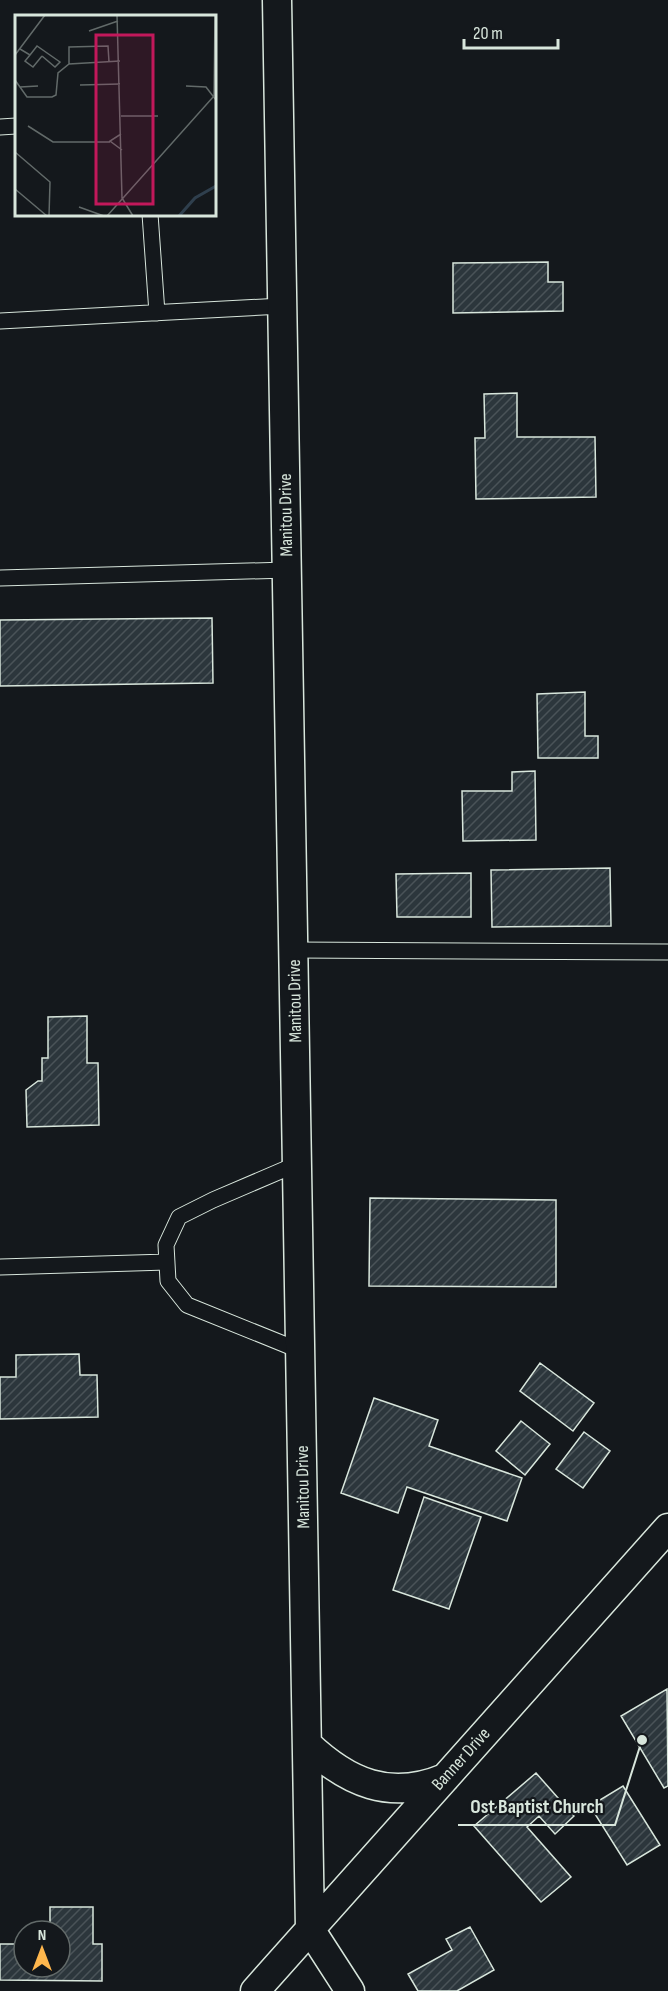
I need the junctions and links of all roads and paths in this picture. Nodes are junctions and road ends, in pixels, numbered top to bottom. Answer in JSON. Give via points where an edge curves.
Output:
{"nodes":[{"id":1,"x":277,"y":0,"type":"edge"},
{"id":2,"x":15,"y":126,"type":"edge"},
{"id":3,"x":0,"y":127,"type":"edge"},
{"id":4,"x":150,"y":216,"type":"edge"},
{"id":5,"x":282,"y":306,"type":"junction"},
{"id":6,"x":157,"y":313,"type":"junction"},
{"id":7,"x":0,"y":321,"type":"edge"},
{"id":8,"x":287,"y":570,"type":"junction"},
{"id":9,"x":0,"y":578,"type":"edge"},
{"id":10,"x":294,"y":950,"type":"junction"},
{"id":11,"x":668,"y":952,"type":"edge"},
{"id":12,"x":297,"y":1164,"type":"junction"},
{"id":13,"x":167,"y":1262,"type":"junction"},
{"id":14,"x":0,"y":1267,"type":"edge"},
{"id":15,"x":301,"y":1351,"type":"junction"},
{"id":16,"x":668,"y":1528,"type":"edge"},
{"id":17,"x":307,"y":1744,"type":"junction"},
{"id":18,"x":445,"y":1778,"type":"junction"},
{"id":19,"x":310,"y":1929,"type":"junction"},
{"id":20,"x":255,"y":1991,"type":"edge"},
{"id":21,"x":350,"y":1991,"type":"edge"}],
"edges":[{"from":1,"to":5,"type":"street","name":"Manitou Drive"},
{"from":2,"to":3,"type":"lane"},
{"from":4,"to":6,"type":"lane"},
{"from":5,"to":6,"type":"lane"},
{"from":5,"to":8,"type":"street","name":"Manitou Drive"},
{"from":6,"to":7,"type":"lane"},
{"from":8,"to":9,"type":"lane"},
{"from":8,"to":10,"type":"street","name":"Manitou Drive"},
{"from":10,"to":11,"type":"lane"},
{"from":10,"to":12,"type":"street","name":"Manitou Drive"},
{"from":12,"to":13,"type":"lane","via":[[179,1217],[166,1245]]},
{"from":12,"to":15,"type":"street","name":"Manitou Drive"},
{"from":13,"to":14,"type":"lane"},
{"from":13,"to":15,"type":"lane","via":[[168,1281],[187,1305]]},
{"from":15,"to":17,"type":"street","name":"Manitou Drive"},
{"from":16,"to":18,"type":"street","name":"Banner Drive"},
{"from":17,"to":18,"type":"street","via":[[325,1762],[362,1783],[397,1789]]},
{"from":17,"to":19,"type":"street","name":"Manitou Drive"},
{"from":18,"to":19,"type":"street","name":"Banner Drive"},
{"from":19,"to":20,"type":"street","name":"Banner Drive"},
{"from":19,"to":21,"type":"street"}]}
